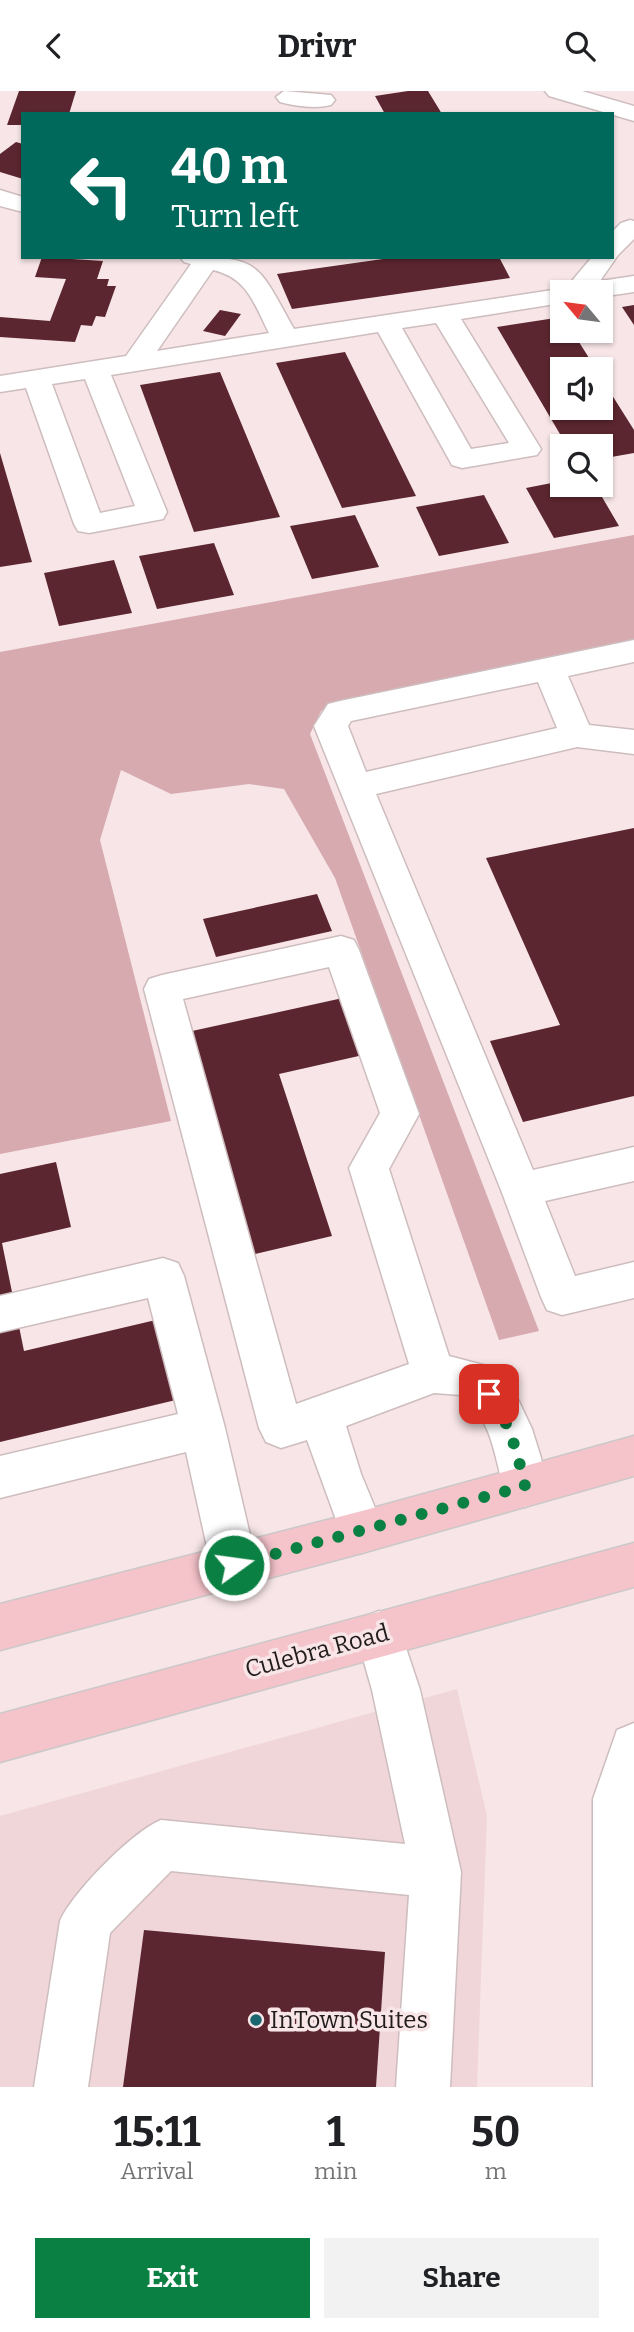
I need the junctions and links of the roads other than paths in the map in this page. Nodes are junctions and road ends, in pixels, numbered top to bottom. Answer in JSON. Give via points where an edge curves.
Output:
{"nodes":[{"id":1,"x":557,"y":91,"type":"edge"},
{"id":2,"x":288,"y":101,"type":"edge"},
{"id":3,"x":323,"y":101,"type":"edge"},
{"id":4,"x":634,"y":114,"type":"edge"},
{"id":5,"x":0,"y":198,"type":"edge"},
{"id":6,"x":21,"y":204,"type":"edge"},
{"id":7,"x":634,"y":230,"type":"edge"},
{"id":8,"x":614,"y":247,"type":"edge"},
{"id":9,"x":203,"y":259,"type":"edge"},
{"id":10,"x":604,"y":259,"type":"edge"},
{"id":11,"x":588,"y":280,"type":"edge"},
{"id":12,"x":634,"y":284,"type":"edge"},
{"id":13,"x":613,"y":287,"type":"edge"},
{"id":14,"x":550,"y":297,"type":"edge"},
{"id":15,"x":444,"y":314,"type":"junction"},
{"id":16,"x":386,"y":323,"type":"junction"},
{"id":17,"x":286,"y":339,"type":"junction"},
{"id":18,"x":135,"y":363,"type":"junction"},
{"id":19,"x":95,"y":370,"type":"junction"},
{"id":20,"x":36,"y":379,"type":"junction"},
{"id":21,"x":0,"y":384,"type":"edge"},
{"id":22,"x":634,"y":651,"type":"edge"},
{"id":23,"x":548,"y":669,"type":"junction"},
{"id":24,"x":577,"y":735,"type":"junction"},
{"id":25,"x":634,"y":743,"type":"edge"},
{"id":26,"x":356,"y":786,"type":"junction"},
{"id":27,"x":634,"y":1164,"type":"edge"},
{"id":28,"x":521,"y":1189,"type":"junction"},
{"id":29,"x":634,"y":1280,"type":"edge"},
{"id":30,"x":0,"y":1314,"type":"edge"},
{"id":31,"x":434,"y":1374,"type":"junction"},
{"id":32,"x":321,"y":1416,"type":"junction"},
{"id":33,"x":203,"y":1428,"type":"junction"},
{"id":34,"x":634,"y":1456,"type":"edge"},
{"id":35,"x":0,"y":1477,"type":"edge"},
{"id":36,"x":525,"y":1486,"type":"junction"},
{"id":37,"x":362,"y":1532,"type":"junction"},
{"id":38,"x":234,"y":1565,"type":"junction"},
{"id":39,"x":634,"y":1565,"type":"edge"},
{"id":40,"x":0,"y":1627,"type":"edge"},
{"id":41,"x":379,"y":1635,"type":"junction"},
{"id":42,"x":0,"y":1738,"type":"edge"},
{"id":43,"x":634,"y":1747,"type":"edge"},
{"id":44,"x":436,"y":1873,"type":"junction"},
{"id":45,"x":61,"y":2087,"type":"edge"},
{"id":46,"x":423,"y":2087,"type":"edge"},
{"id":47,"x":620,"y":2087,"type":"edge"}],
"edges":[{"from":1,"to":4,"type":"street"},
{"from":2,"to":3,"type":"street"},
{"from":5,"to":6,"type":"street"},
{"from":7,"to":8,"type":"street","via":[[630,228]]},
{"from":9,"to":17,"type":"street","via":[[239,268],[254,281]]},
{"from":9,"to":18,"type":"street"},
{"from":10,"to":11,"type":"street"},
{"from":12,"to":13,"type":"street"},
{"from":14,"to":15,"type":"street"},
{"from":15,"to":16,"type":"street"},
{"from":15,"to":16,"type":"street","via":[[527,449],[462,459]]},
{"from":16,"to":17,"type":"street"},
{"from":17,"to":18,"type":"street"},
{"from":18,"to":19,"type":"street"},
{"from":19,"to":20,"type":"street"},
{"from":19,"to":20,"type":"street","via":[[152,512],[89,524]]},
{"from":20,"to":21,"type":"street"},
{"from":22,"to":23,"type":"street"},
{"from":23,"to":24,"type":"street"},
{"from":23,"to":26,"type":"street","via":[[340,712],[331,726]]},
{"from":24,"to":25,"type":"street"},
{"from":24,"to":26,"type":"street"},
{"from":26,"to":28,"type":"street"},
{"from":27,"to":28,"type":"street"},
{"from":28,"to":29,"type":"street","via":[[562,1297]]},
{"from":30,"to":33,"type":"street","via":[[163,1276]]},
{"from":31,"to":32,"type":"street"},
{"from":31,"to":32,"type":"street","via":[[369,1168],[400,1114],[341,950],[162,989],[281,1428]]},
{"from":31,"to":36,"type":"street","via":[[460,1376],[489,1394],[514,1439]]},
{"from":32,"to":37,"type":"street"},
{"from":33,"to":35,"type":"street"},
{"from":33,"to":38,"type":"street"},
{"from":34,"to":36,"type":"main road"},
{"from":36,"to":37,"type":"main road"},
{"from":37,"to":38,"type":"main road"},
{"from":38,"to":40,"type":"main road"},
{"from":39,"to":41,"type":"main road","name":"Culebra Road"},
{"from":41,"to":42,"type":"main road","name":"Culebra Road"},
{"from":41,"to":44,"type":"street","via":[[396,1690]]},
{"from":43,"to":47,"type":"street","via":[[618,1799]]},
{"from":44,"to":45,"type":"street","via":[[160,1845],[86,1921]]},
{"from":44,"to":46,"type":"street"}]}
